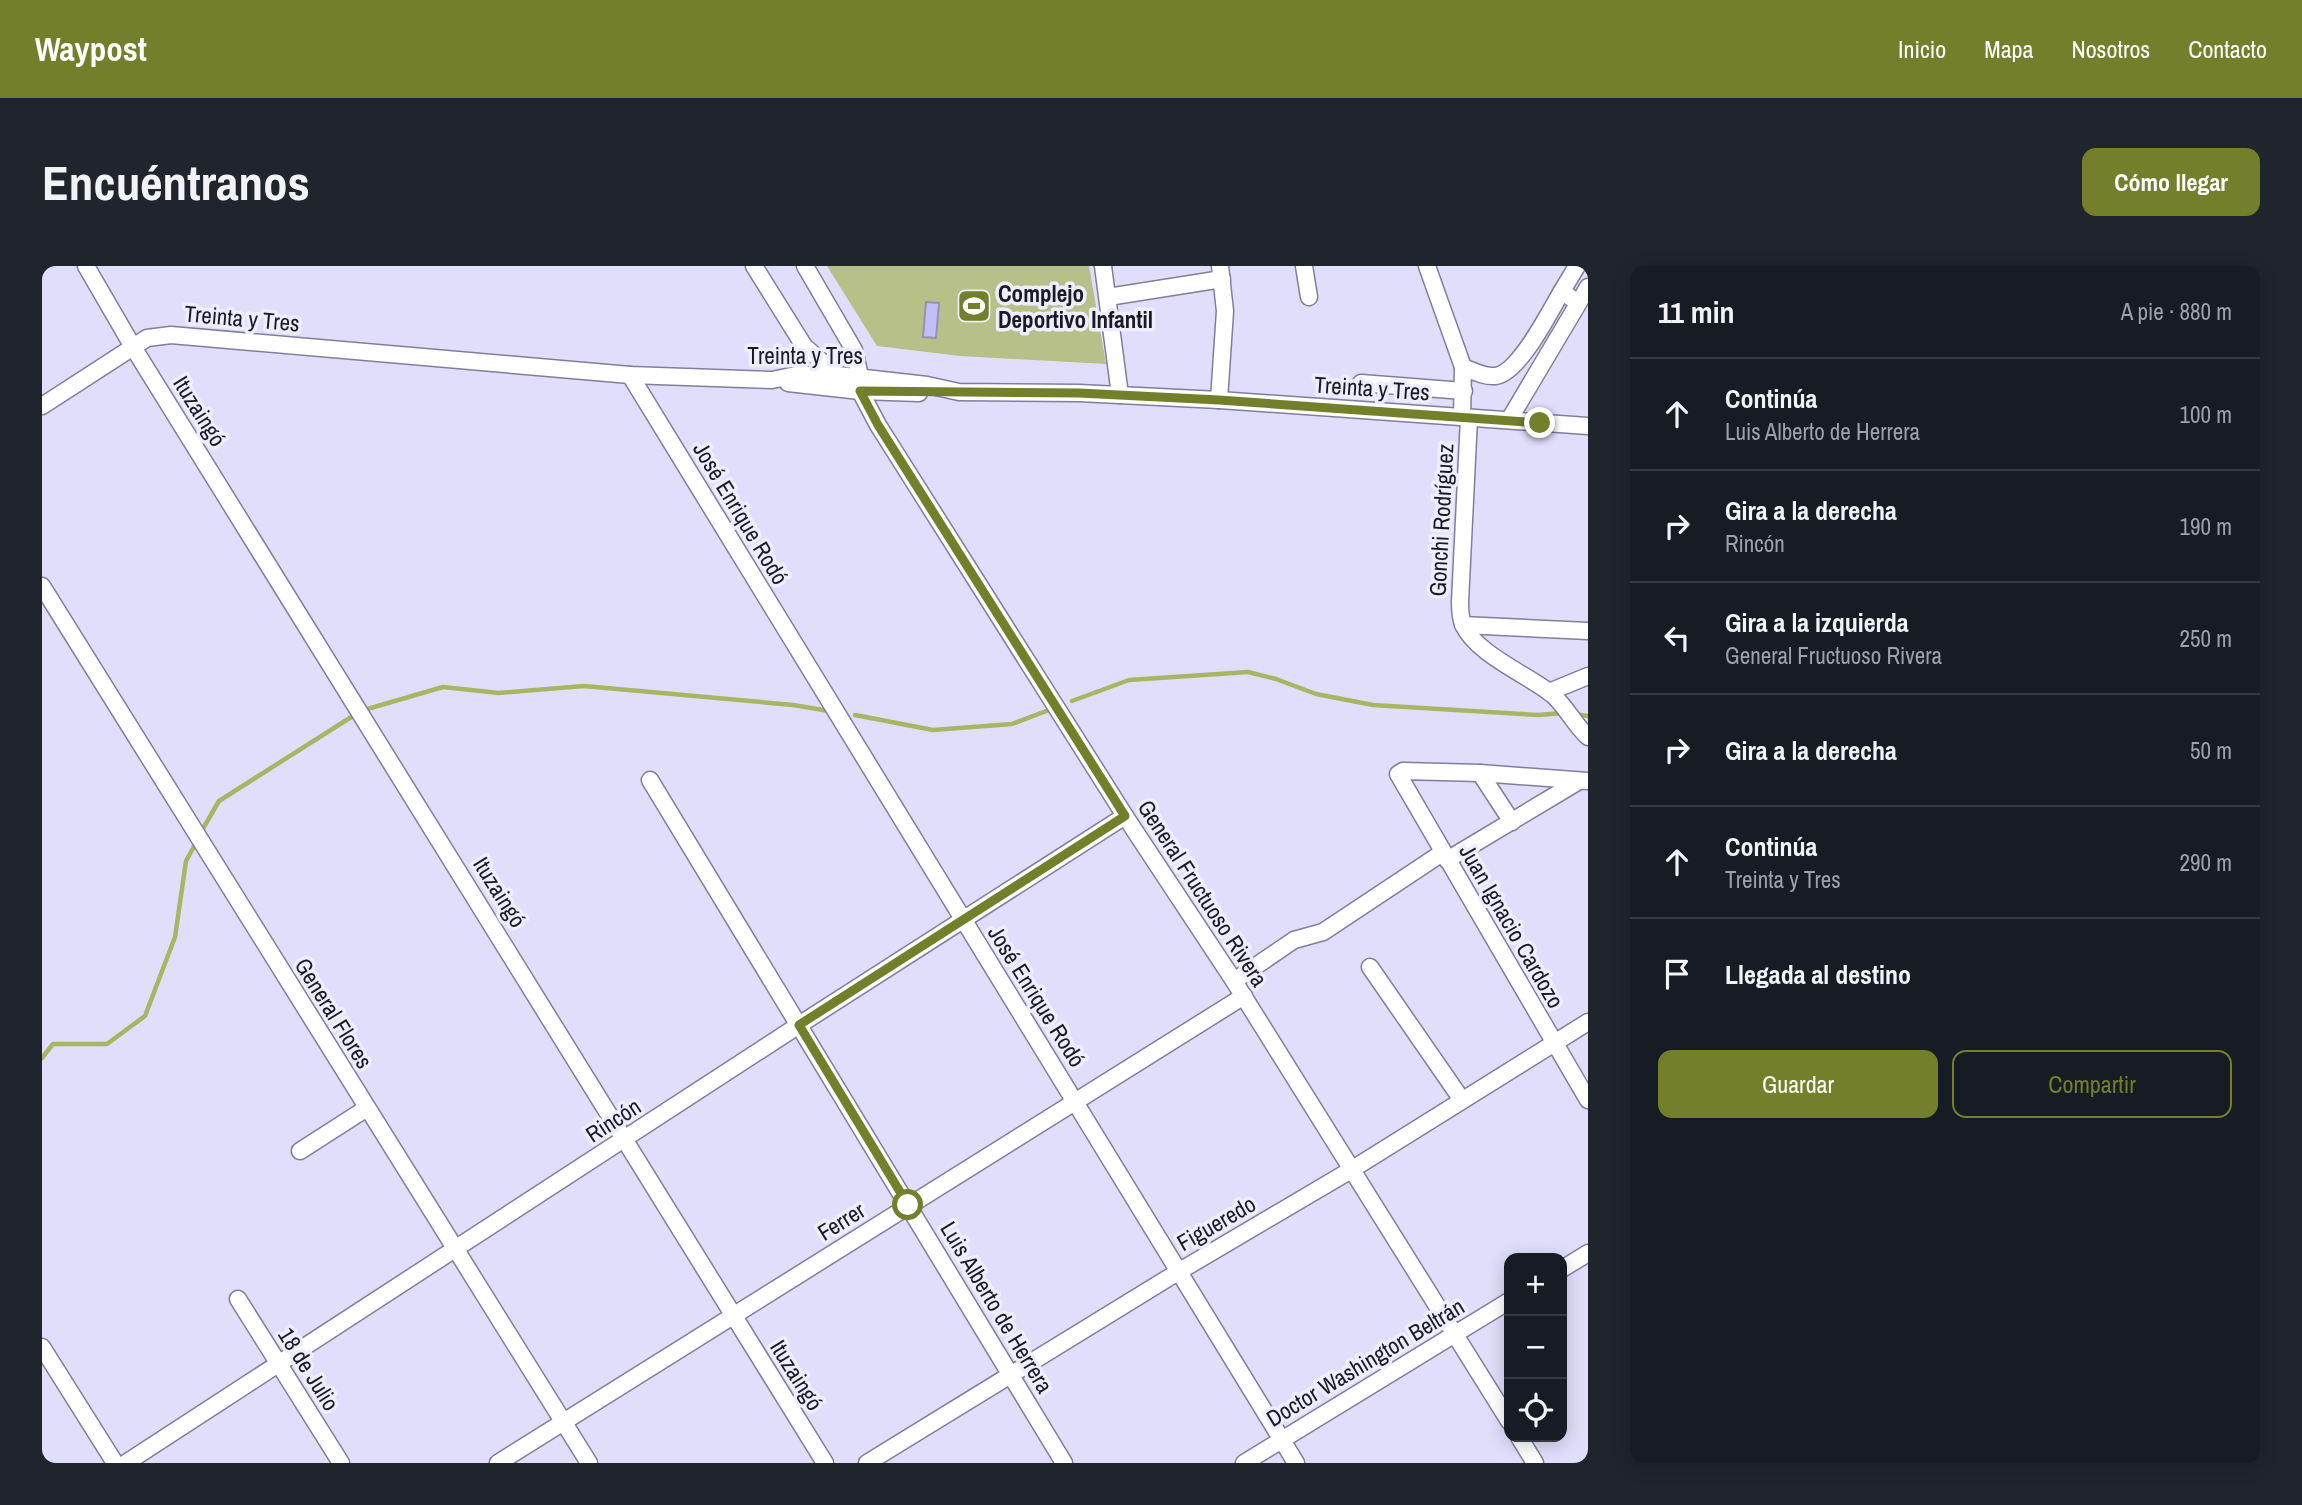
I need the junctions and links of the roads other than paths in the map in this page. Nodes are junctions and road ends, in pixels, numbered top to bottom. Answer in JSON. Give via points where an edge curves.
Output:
{"nodes":[{"id":1,"x":86,"y":266,"type":"edge"},
{"id":2,"x":754,"y":266,"type":"edge"},
{"id":3,"x":805,"y":266,"type":"edge"},
{"id":4,"x":1103,"y":266,"type":"edge"},
{"id":5,"x":1304,"y":266,"type":"edge"},
{"id":6,"x":1427,"y":266,"type":"edge"},
{"id":7,"x":1577,"y":266,"type":"edge"},
{"id":8,"x":1221,"y":273,"type":"edge"},
{"id":9,"x":1588,"y":287,"type":"edge"},
{"id":10,"x":1562,"y":291,"type":"junction"},
{"id":11,"x":1108,"y":297,"type":"junction"},
{"id":12,"x":1310,"y":297,"type":"dead end"},
{"id":13,"x":1578,"y":304,"type":"junction"},
{"id":14,"x":133,"y":347,"type":"junction"},
{"id":15,"x":1463,"y":367,"type":"junction"},
{"id":16,"x":630,"y":375,"type":"junction"},
{"id":17,"x":838,"y":382,"type":"junction"},
{"id":18,"x":1360,"y":383,"type":"dead end"},
{"id":19,"x":860,"y":384,"type":"junction"},
{"id":20,"x":1464,"y":391,"type":"junction"},
{"id":21,"x":1120,"y":395,"type":"junction"},
{"id":22,"x":1219,"y":400,"type":"junction"},
{"id":23,"x":42,"y":406,"type":"edge"},
{"id":24,"x":1466,"y":417,"type":"junction"},
{"id":25,"x":1509,"y":420,"type":"junction"},
{"id":26,"x":1588,"y":426,"type":"edge"},
{"id":27,"x":42,"y":586,"type":"edge"},
{"id":28,"x":1463,"y":625,"type":"junction"},
{"id":29,"x":1588,"y":631,"type":"edge"},
{"id":30,"x":1588,"y":676,"type":"edge"},
{"id":31,"x":1549,"y":692,"type":"junction"},
{"id":32,"x":1582,"y":732,"type":"edge"},
{"id":33,"x":1480,"y":773,"type":"junction"},
{"id":34,"x":650,"y":780,"type":"dead end"},
{"id":35,"x":1584,"y":781,"type":"edge"},
{"id":36,"x":1125,"y":816,"type":"junction"},
{"id":37,"x":1512,"y":822,"type":"junction"},
{"id":38,"x":1445,"y":856,"type":"junction"},
{"id":39,"x":963,"y":919,"type":"junction"},
{"id":40,"x":1370,"y":967,"type":"dead end"},
{"id":41,"x":1234,"y":981,"type":"junction"},
{"id":42,"x":1244,"y":996,"type":"junction"},
{"id":43,"x":1588,"y":1022,"type":"edge"},
{"id":44,"x":799,"y":1025,"type":"junction"},
{"id":45,"x":1554,"y":1042,"type":"junction"},
{"id":46,"x":1462,"y":1100,"type":"junction"},
{"id":47,"x":1588,"y":1100,"type":"edge"},
{"id":48,"x":1075,"y":1101,"type":"junction"},
{"id":49,"x":367,"y":1108,"type":"junction"},
{"id":50,"x":626,"y":1139,"type":"junction"},
{"id":51,"x":300,"y":1151,"type":"dead end"},
{"id":52,"x":1351,"y":1170,"type":"junction"},
{"id":53,"x":908,"y":1205,"type":"junction"},
{"id":54,"x":457,"y":1249,"type":"junction"},
{"id":55,"x":1588,"y":1253,"type":"edge"},
{"id":56,"x":1567,"y":1266,"type":"edge"},
{"id":57,"x":1178,"y":1272,"type":"junction"},
{"id":58,"x":238,"y":1299,"type":"dead end"},
{"id":59,"x":1504,"y":1304,"type":"edge"},
{"id":60,"x":734,"y":1315,"type":"junction"},
{"id":61,"x":1456,"y":1334,"type":"junction"},
{"id":62,"x":42,"y":1347,"type":"edge"},
{"id":63,"x":279,"y":1363,"type":"junction"},
{"id":64,"x":1010,"y":1373,"type":"junction"},
{"id":65,"x":1504,"y":1412,"type":"edge"},
{"id":66,"x":564,"y":1422,"type":"junction"},
{"id":67,"x":1281,"y":1439,"type":"junction"},
{"id":68,"x":1522,"y":1442,"type":"edge"},
{"id":69,"x":115,"y":1463,"type":"edge"},
{"id":70,"x":126,"y":1463,"type":"edge"},
{"id":71,"x":341,"y":1463,"type":"edge"},
{"id":72,"x":498,"y":1463,"type":"edge"},
{"id":73,"x":589,"y":1463,"type":"edge"},
{"id":74,"x":825,"y":1463,"type":"edge"},
{"id":75,"x":867,"y":1463,"type":"edge"},
{"id":76,"x":1064,"y":1463,"type":"edge"},
{"id":77,"x":1244,"y":1463,"type":"edge"},
{"id":78,"x":1296,"y":1463,"type":"edge"},
{"id":79,"x":1535,"y":1463,"type":"edge"}],
"edges":[{"from":1,"to":14,"type":"street","name":"Ituzaingó"},
{"from":2,"to":17,"type":"street","via":[[804,346]]},
{"from":3,"to":19,"type":"street","name":"General Fructuoso Rivera","via":[[854,350]]},
{"from":4,"to":11,"type":"street"},
{"from":5,"to":12,"type":"street"},
{"from":6,"to":15,"type":"street","name":"Gonchi Rodríguez"},
{"from":7,"to":10,"type":"street"},
{"from":8,"to":11,"type":"street"},
{"from":8,"to":22,"type":"street","via":[[1224,311]]},
{"from":9,"to":13,"type":"street"},
{"from":10,"to":13,"type":"street"},
{"from":10,"to":15,"type":"street","via":[[1508,372],[1495,376]]},
{"from":11,"to":21,"type":"street"},
{"from":13,"to":25,"type":"street"},
{"from":14,"to":16,"type":"street","name":"Treinta y Tres","via":[[147,338],[171,335]]},
{"from":14,"to":23,"type":"street","name":"Treinta y Tres"},
{"from":14,"to":50,"type":"street","name":"Ituzaingó"},
{"from":15,"to":20,"type":"street","name":"Gonchi Rodríguez"},
{"from":16,"to":17,"type":"street","name":"Treinta y Tres","via":[[772,380],[796,375]]},
{"from":16,"to":39,"type":"street","name":"José Enrique Rodó"},
{"from":17,"to":19,"type":"street","name":"Treinta y Tres"},
{"from":18,"to":20,"type":"street"},
{"from":19,"to":21,"type":"street","name":"Treinta y Tres","via":[[927,385],[959,392]]},
{"from":19,"to":36,"type":"street","name":"General Fructuoso Rivera","via":[[885,436]]},
{"from":20,"to":24,"type":"street","name":"Gonchi Rodríguez"},
{"from":21,"to":22,"type":"street","name":"Treinta y Tres"},
{"from":22,"to":24,"type":"street","name":"Treinta y Tres"},
{"from":24,"to":25,"type":"street","name":"Treinta y Tres"},
{"from":24,"to":28,"type":"street","name":"Gonchi Rodríguez"},
{"from":25,"to":26,"type":"street","name":"Treinta y Tres"},
{"from":27,"to":49,"type":"street","name":"General Flores"},
{"from":28,"to":29,"type":"street"},
{"from":28,"to":31,"type":"street","via":[[1508,668]]},
{"from":30,"to":31,"type":"street"},
{"from":31,"to":32,"type":"street"},
{"from":33,"to":35,"type":"street"},
{"from":33,"to":37,"type":"street"},
{"from":33,"to":38,"type":"street","name":"Juan Ignacio Cardozo","via":[[1398,774]]},
{"from":34,"to":44,"type":"street","name":"Luis Alberto de Herrera"},
{"from":35,"to":37,"type":"street"},
{"from":36,"to":39,"type":"street","name":"Rincón"},
{"from":36,"to":41,"type":"street","name":"General Fructuoso Rivera"},
{"from":37,"to":38,"type":"street"},
{"from":38,"to":41,"type":"street","via":[[1323,932],[1294,940]]},
{"from":38,"to":45,"type":"street","name":"Juan Ignacio Cardozo"},
{"from":39,"to":44,"type":"street","name":"Rincón"},
{"from":39,"to":48,"type":"street","name":"José Enrique Rodó"},
{"from":40,"to":46,"type":"street"},
{"from":41,"to":42,"type":"street","name":"General Fructuoso Rivera"},
{"from":42,"to":48,"type":"street","name":"Ferrer"},
{"from":42,"to":52,"type":"street","name":"General Fructuoso Rivera"},
{"from":43,"to":45,"type":"street","name":"Figueredo"},
{"from":44,"to":50,"type":"street","name":"Rincón"},
{"from":44,"to":53,"type":"street","name":"Luis Alberto de Herrera"},
{"from":45,"to":46,"type":"street","name":"Figueredo"},
{"from":45,"to":47,"type":"street","name":"Juan Ignacio Cardozo"},
{"from":46,"to":52,"type":"street","name":"Figueredo"},
{"from":48,"to":53,"type":"street","name":"Ferrer"},
{"from":48,"to":57,"type":"street","name":"José Enrique Rodó"},
{"from":49,"to":51,"type":"street"},
{"from":49,"to":54,"type":"street","name":"General Flores"},
{"from":50,"to":54,"type":"street","name":"Rincón"},
{"from":50,"to":60,"type":"street","name":"Ituzaingó"},
{"from":52,"to":57,"type":"street","name":"Figueredo"},
{"from":52,"to":61,"type":"street","name":"General Fructuoso Rivera"},
{"from":53,"to":60,"type":"street","name":"Ferrer"},
{"from":53,"to":64,"type":"street","name":"Luis Alberto de Herrera"},
{"from":54,"to":63,"type":"street","name":"Rincón"},
{"from":54,"to":66,"type":"street","name":"General Flores"},
{"from":55,"to":56,"type":"street"},
{"from":57,"to":64,"type":"street","name":"Figueredo"},
{"from":57,"to":67,"type":"street","name":"José Enrique Rodó"},
{"from":58,"to":63,"type":"street","name":"18 de Julio"},
{"from":59,"to":61,"type":"street","name":"Doctor Washington Beltrán"},
{"from":60,"to":66,"type":"street","name":"Ferrer"},
{"from":60,"to":74,"type":"street","name":"Ituzaingó"},
{"from":61,"to":65,"type":"street","name":"General Fructuoso Rivera"},
{"from":61,"to":67,"type":"street","name":"Doctor Washington Beltrán"},
{"from":62,"to":69,"type":"street"},
{"from":63,"to":70,"type":"street","name":"Rincón"},
{"from":63,"to":71,"type":"street","name":"18 de Julio"},
{"from":64,"to":75,"type":"street","name":"Figueredo"},
{"from":64,"to":76,"type":"street","name":"Luis Alberto de Herrera"},
{"from":66,"to":72,"type":"street","name":"Ferrer"},
{"from":66,"to":73,"type":"street","name":"General Flores"},
{"from":67,"to":77,"type":"street","name":"Doctor Washington Beltrán"},
{"from":67,"to":78,"type":"street","name":"José Enrique Rodó"},
{"from":68,"to":79,"type":"street"}]}
